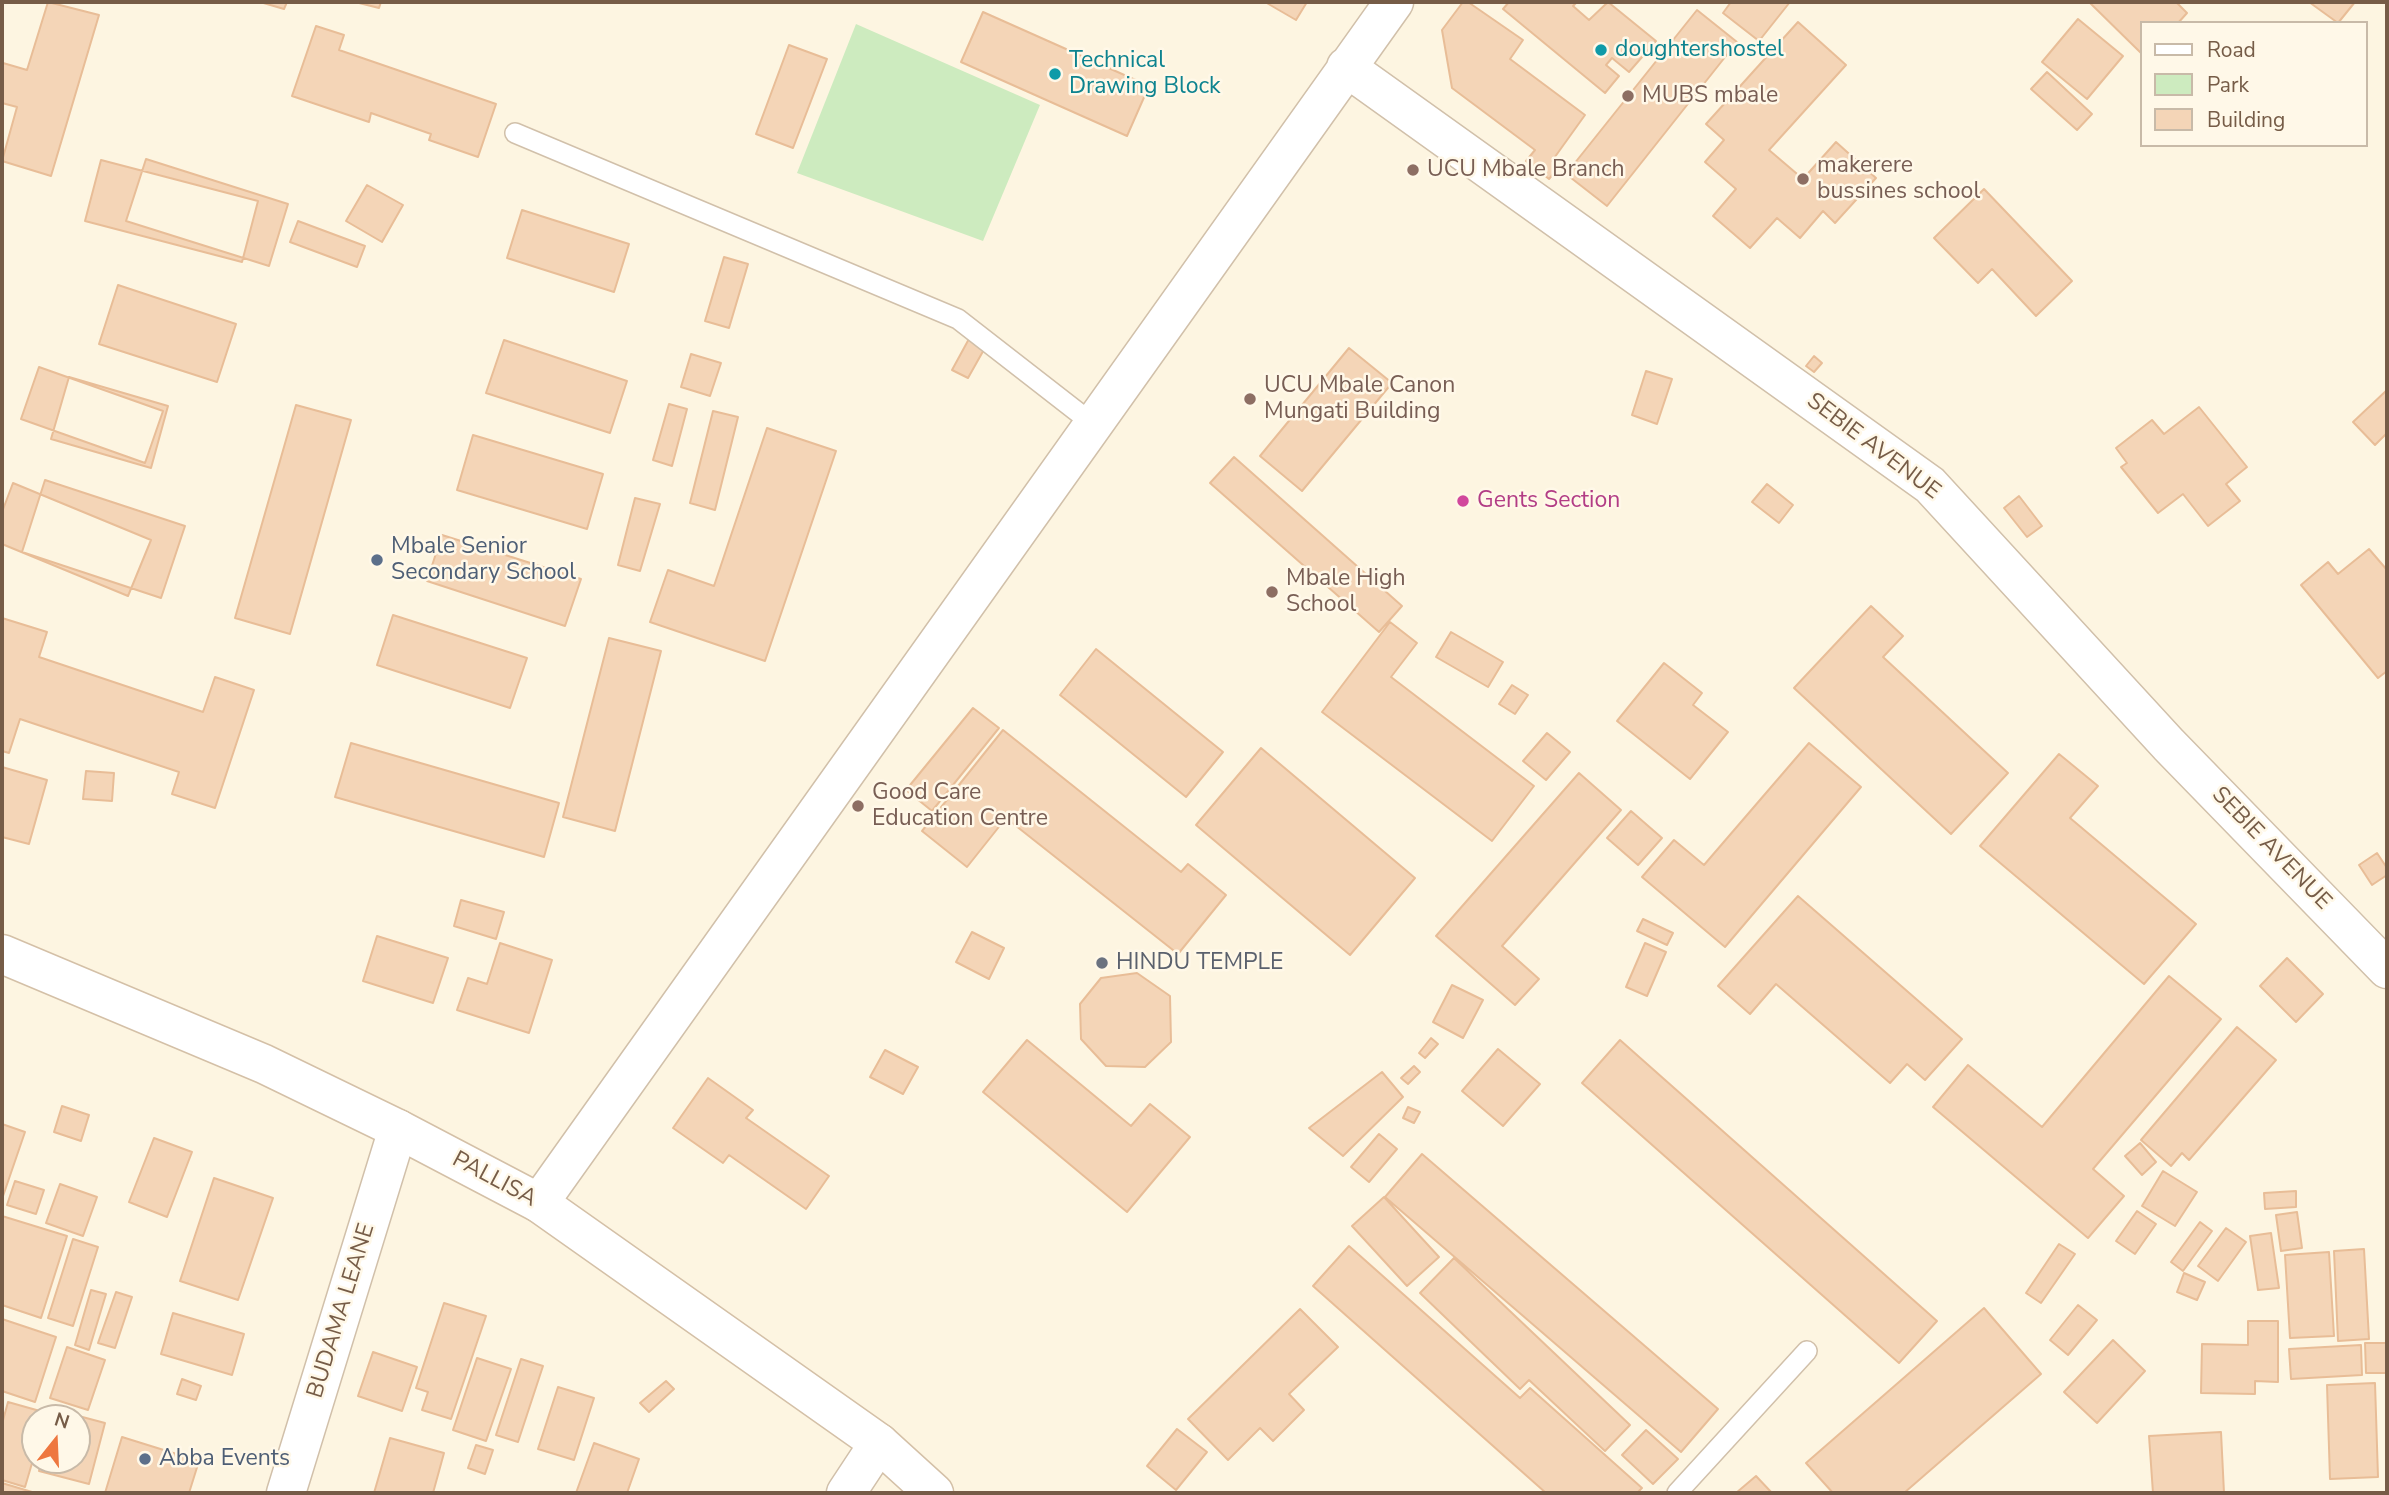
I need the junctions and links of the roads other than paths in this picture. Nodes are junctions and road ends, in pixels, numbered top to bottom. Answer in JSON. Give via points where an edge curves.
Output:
{"nodes":[{"id":1,"x":1394,"y":2,"type":"edge"},
{"id":2,"x":1346,"y":67,"type":"junction"},
{"id":3,"x":515,"y":133,"type":"dead end"},
{"id":4,"x":1093,"y":424,"type":"junction"},
{"id":5,"x":2,"y":954,"type":"edge"},
{"id":6,"x":2387,"y":969,"type":"edge"},
{"id":7,"x":398,"y":1129,"type":"junction"},
{"id":8,"x":539,"y":1203,"type":"junction"},
{"id":9,"x":1807,"y":1351,"type":"dead end"},
{"id":10,"x":879,"y":1443,"type":"junction"},
{"id":11,"x":286,"y":1493,"type":"edge"},
{"id":12,"x":846,"y":1493,"type":"edge"},
{"id":13,"x":934,"y":1493,"type":"edge"},
{"id":14,"x":1677,"y":1493,"type":"edge"}],
"edges":[{"from":1,"to":2,"type":"street"},
{"from":2,"to":4,"type":"street"},
{"from":2,"to":6,"type":"street","name":"SEBIE AVENUE","via":[[1930,485],[2169,745]]},
{"from":3,"to":4,"type":"lane","via":[[958,319]]},
{"from":4,"to":8,"type":"street"},
{"from":5,"to":7,"type":"street","name":"PALLISA","via":[[264,1064]]},
{"from":7,"to":8,"type":"street","name":"PALLISA"},
{"from":7,"to":11,"type":"street","name":"BUDAMA LEANE"},
{"from":8,"to":10,"type":"street","name":"PALLISA"},
{"from":9,"to":14,"type":"lane"},
{"from":10,"to":12,"type":"street"},
{"from":10,"to":13,"type":"street","name":"PALLISA"}]}
